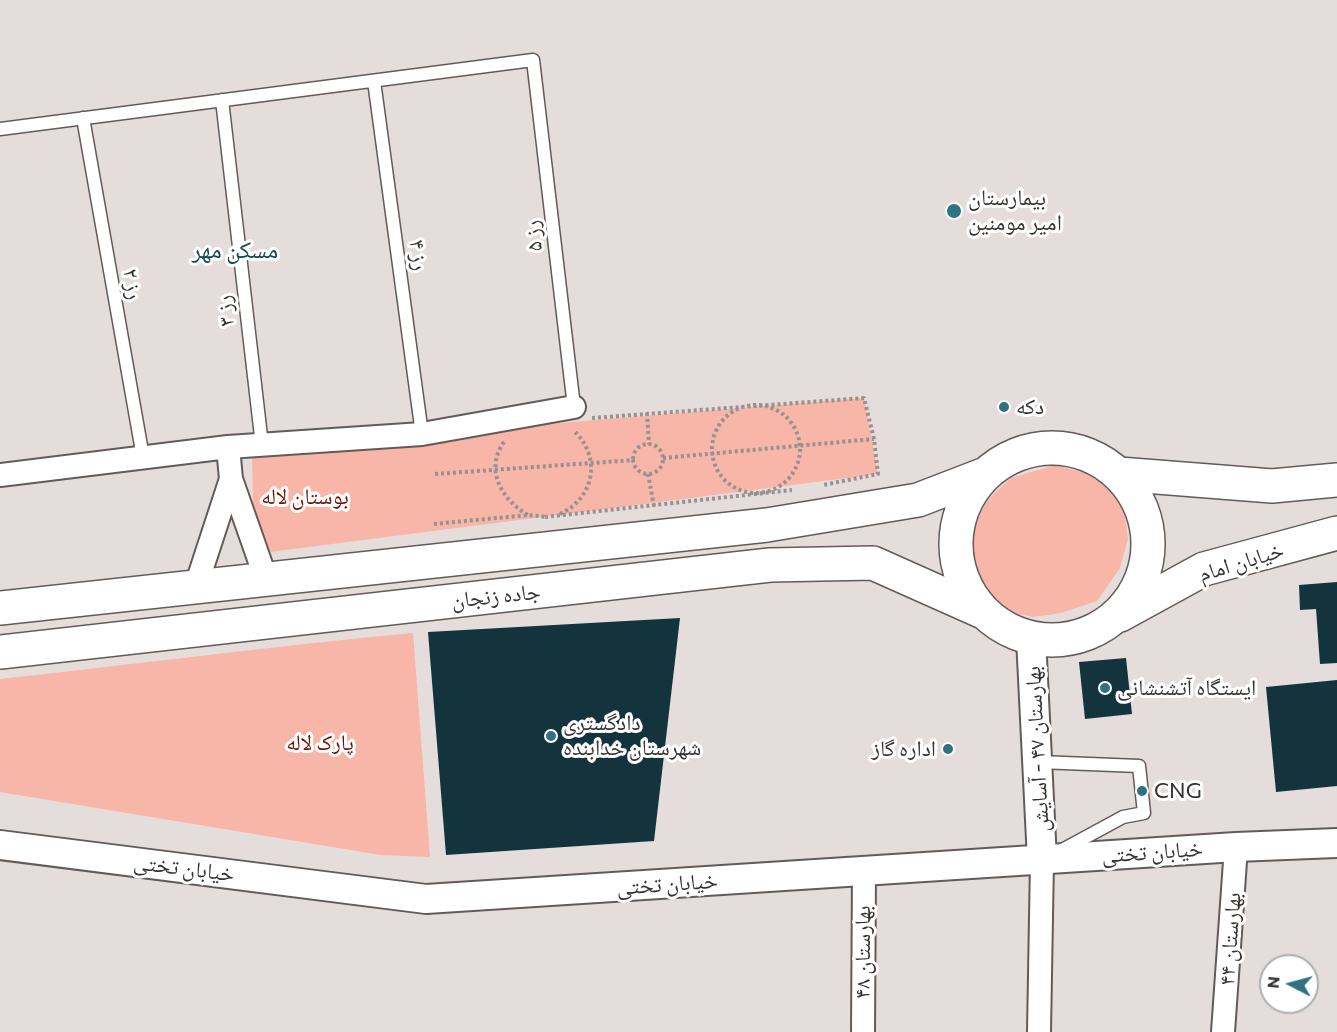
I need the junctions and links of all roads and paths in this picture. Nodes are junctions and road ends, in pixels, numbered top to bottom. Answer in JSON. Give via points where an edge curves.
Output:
{"nodes":[{"id":1,"x":374,"y":81,"type":"junction"},
{"id":2,"x":222,"y":100,"type":"junction"},
{"id":3,"x":83,"y":118,"type":"junction"},
{"id":4,"x":0,"y":129,"type":"edge"},
{"id":5,"x":751,"y":405,"type":"junction"},
{"id":6,"x":647,"y":413,"type":"junction"},
{"id":7,"x":578,"y":417,"type":"junction"},
{"id":8,"x":422,"y":434,"type":"junction"},
{"id":9,"x":510,"y":434,"type":"dead end"},
{"id":10,"x":874,"y":439,"type":"junction"},
{"id":11,"x":649,"y":444,"type":"junction"},
{"id":12,"x":261,"y":445,"type":"junction"},
{"id":13,"x":228,"y":447,"type":"junction"},
{"id":14,"x":713,"y":452,"type":"junction"},
{"id":15,"x":142,"y":457,"type":"junction"},
{"id":16,"x":663,"y":458,"type":"junction"},
{"id":17,"x":634,"y":460,"type":"junction"},
{"id":18,"x":592,"y":462,"type":"junction"},
{"id":19,"x":496,"y":470,"type":"junction"},
{"id":20,"x":435,"y":474,"type":"dead end"},
{"id":21,"x":648,"y":474,"type":"junction"},
{"id":22,"x":1119,"y":474,"type":"junction"},
{"id":23,"x":0,"y":475,"type":"edge"},
{"id":24,"x":983,"y":475,"type":"junction"},
{"id":25,"x":231,"y":479,"type":"junction"},
{"id":26,"x":1337,"y":480,"type":"edge"},
{"id":27,"x":821,"y":485,"type":"dead end"},
{"id":28,"x":799,"y":490,"type":"dead end"},
{"id":29,"x":759,"y":493,"type":"junction"},
{"id":30,"x":654,"y":506,"type":"junction"},
{"id":31,"x":528,"y":515,"type":"junction"},
{"id":32,"x":545,"y":517,"type":"junction"},
{"id":33,"x":434,"y":524,"type":"dead end"},
{"id":34,"x":1337,"y":533,"type":"edge"},
{"id":35,"x":266,"y":579,"type":"junction"},
{"id":36,"x":196,"y":586,"type":"junction"},
{"id":37,"x":0,"y":608,"type":"edge"},
{"id":38,"x":983,"y":612,"type":"junction"},
{"id":39,"x":1116,"y":617,"type":"junction"},
{"id":40,"x":1031,"y":638,"type":"junction"},
{"id":41,"x":0,"y":652,"type":"edge"},
{"id":42,"x":1039,"y":762,"type":"junction"},
{"id":43,"x":1337,"y":844,"type":"edge"},
{"id":44,"x":0,"y":845,"type":"edge"},
{"id":45,"x":1236,"y":847,"type":"junction"},
{"id":46,"x":1042,"y":860,"type":"junction"},
{"id":47,"x":864,"y":872,"type":"junction"},
{"id":48,"x":862,"y":1032,"type":"edge"},
{"id":49,"x":1039,"y":1032,"type":"edge"},
{"id":50,"x":1223,"y":1032,"type":"edge"}],
"edges":[{"from":1,"to":2,"type":"lane"},
{"from":1,"to":7,"type":"lane","name":"رز ۵","via":[[533,60]]},
{"from":1,"to":8,"type":"lane","name":"رز ۴"},
{"from":2,"to":3,"type":"lane"},
{"from":2,"to":12,"type":"lane","name":"رز ۳"},
{"from":3,"to":4,"type":"lane"},
{"from":3,"to":15,"type":"lane","name":"رز ۲"},
{"from":5,"to":6,"type":"path"},
{"from":5,"to":10,"type":"path","via":[[864,398]]},
{"from":5,"to":14,"type":"path","via":[[725,417],[716,430]]},
{"from":5,"to":29,"type":"path","via":[[765,405],[784,415],[797,431],[800,445],[799,459],[789,477],[772,490]]},
{"from":6,"to":7,"type":"path"},
{"from":6,"to":11,"type":"path"},
{"from":7,"to":8,"type":"street"},
{"from":7,"to":18,"type":"path","via":[[581,437]]},
{"from":8,"to":12,"type":"street"},
{"from":9,"to":19,"type":"path","via":[[500,447]]},
{"from":10,"to":14,"type":"path"},
{"from":10,"to":27,"type":"path","via":[[878,474]]},
{"from":11,"to":16,"type":"path","via":[[660,449]]},
{"from":11,"to":17,"type":"path","via":[[638,448]]},
{"from":12,"to":13,"type":"street"},
{"from":13,"to":15,"type":"street"},
{"from":13,"to":25,"type":"street"},
{"from":14,"to":16,"type":"path"},
{"from":14,"to":29,"type":"path","via":[[720,474],[731,485]]},
{"from":15,"to":23,"type":"street"},
{"from":16,"to":21,"type":"path","via":[[658,471]]},
{"from":17,"to":18,"type":"path"},
{"from":17,"to":21,"type":"path","via":[[639,471]]},
{"from":18,"to":19,"type":"path"},
{"from":18,"to":32,"type":"path","via":[[591,481],[584,495],[561,514]]},
{"from":19,"to":20,"type":"path"},
{"from":19,"to":31,"type":"path","via":[[503,495]]},
{"from":21,"to":30,"type":"path"},
{"from":22,"to":24,"type":"main road","via":[[1094,456],[1066,447],[1036,448],[1007,458]]},
{"from":22,"to":26,"type":"main road","via":[[1272,486]]},
{"from":22,"to":39,"type":"main road","via":[[1138,499],[1148,530],[1147,562],[1136,592]]},
{"from":24,"to":35,"type":"main road","via":[[918,501],[867,511]]},
{"from":24,"to":38,"type":"main road","via":[[966,500],[956,529],[956,559],[966,588]]},
{"from":25,"to":35,"type":"street"},
{"from":25,"to":36,"type":"street"},
{"from":28,"to":29,"type":"path"},
{"from":29,"to":30,"type":"path"},
{"from":30,"to":32,"type":"path"},
{"from":31,"to":32,"type":"path"},
{"from":31,"to":33,"type":"path"},
{"from":34,"to":39,"type":"main road","name":"خیابان امام","via":[[1204,569]]},
{"from":35,"to":36,"type":"main road"},
{"from":36,"to":37,"type":"main road"},
{"from":38,"to":40,"type":"main road","via":[[1014,633]]},
{"from":38,"to":41,"type":"main road","name":"جاده زنجان","via":[[873,562],[770,565]]},
{"from":39,"to":40,"type":"main road","via":[[1090,633],[1061,640]]},
{"from":40,"to":42,"type":"street","name":"بهارستان ۴۷ - آسایش"},
{"from":42,"to":46,"type":"street","name":"بهارستان ۴۷ - آسایش"},
{"from":42,"to":46,"type":"lane","via":[[1139,766],[1144,813],[1124,817]]},
{"from":43,"to":45,"type":"street","name":"خیابان تختی"},
{"from":44,"to":47,"type":"street","name":"خیابان تختی","via":[[426,899]]},
{"from":45,"to":46,"type":"street","name":"خیابان تختی"},
{"from":45,"to":50,"type":"street","name":"بهارستان ۴۴"},
{"from":46,"to":47,"type":"street","name":"خیابان تختی"},
{"from":46,"to":49,"type":"street"},
{"from":47,"to":48,"type":"street","name":"بهارستان ۴۸"}]}
